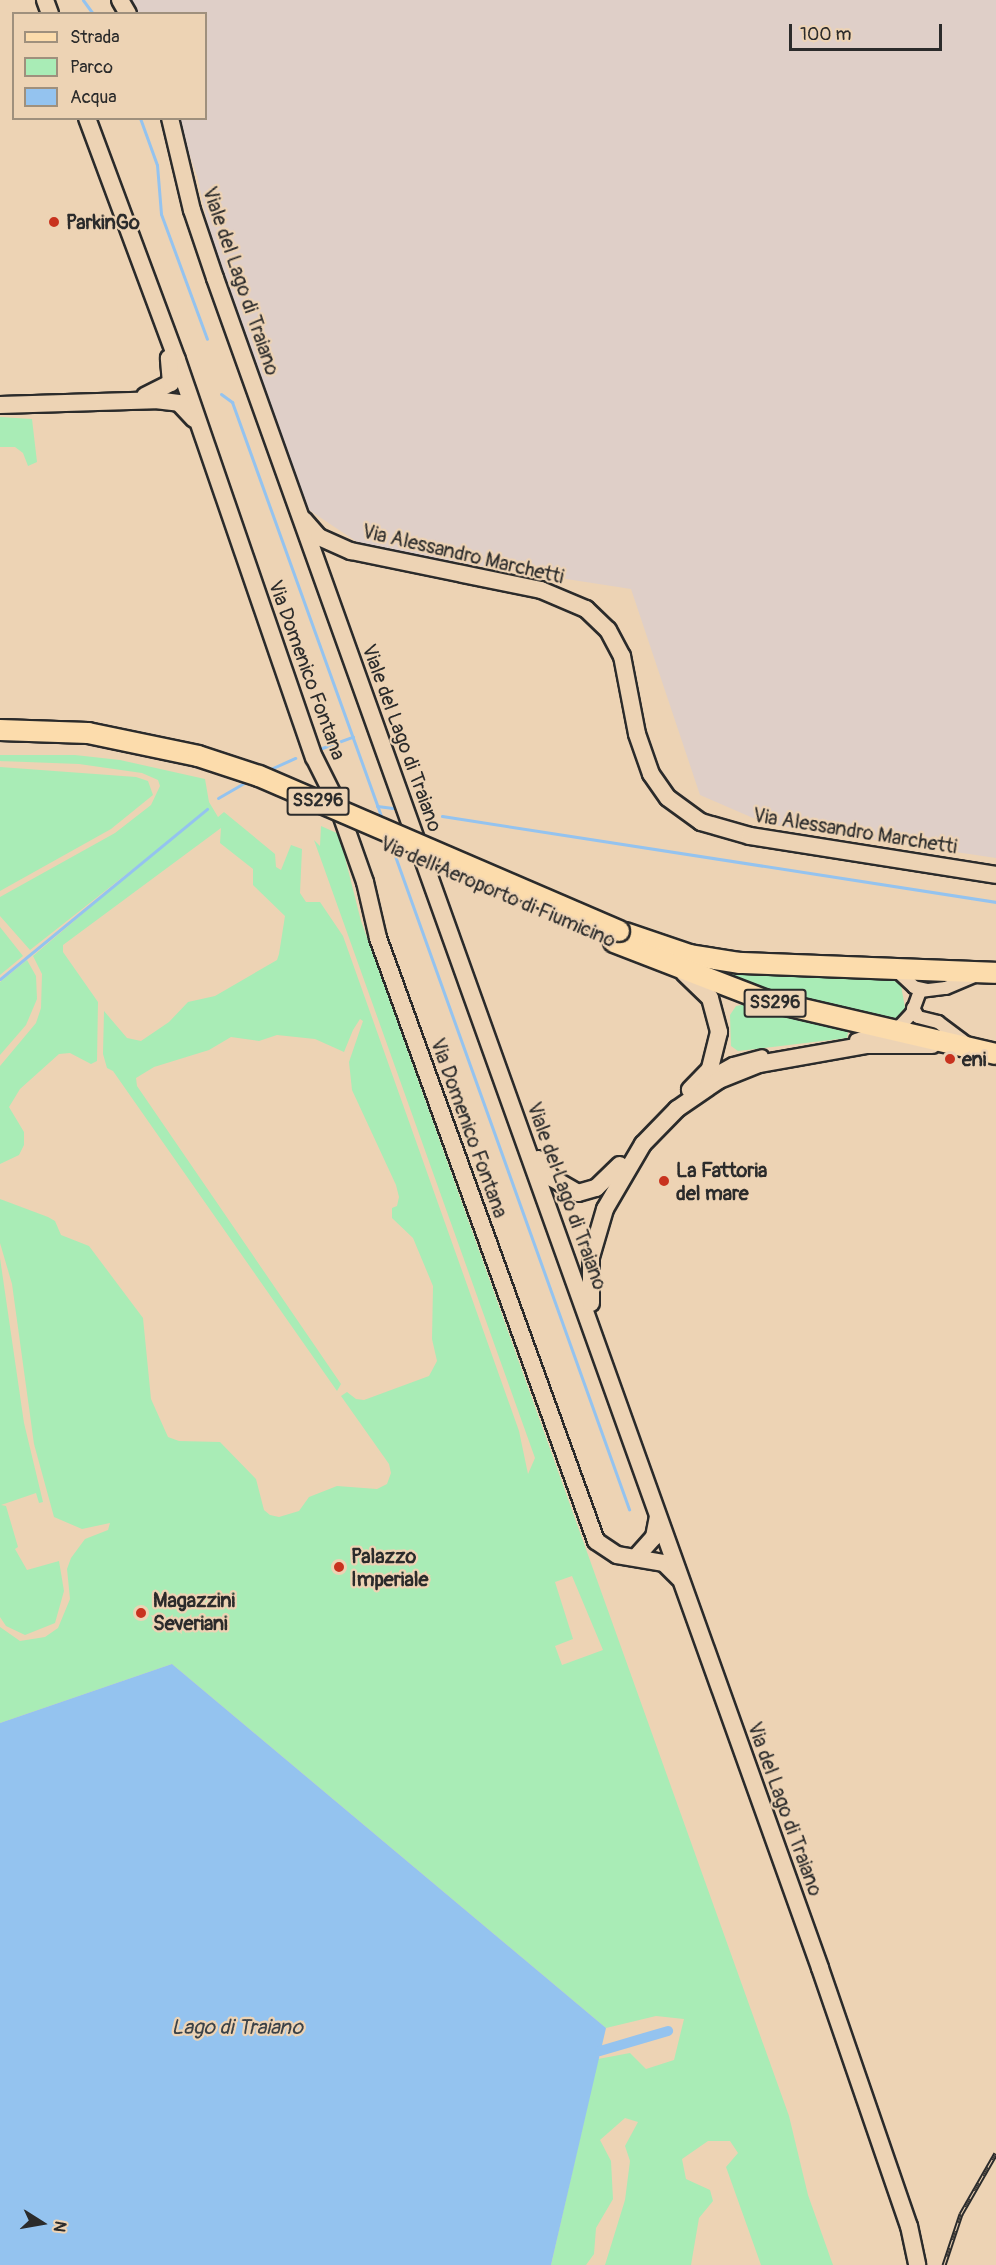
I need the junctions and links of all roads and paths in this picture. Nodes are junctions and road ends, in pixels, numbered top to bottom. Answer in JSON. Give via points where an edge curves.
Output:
{"nodes":[{"id":1,"x":88,"y":120,"type":"edge"},
{"id":2,"x":170,"y":120,"type":"edge"},
{"id":3,"x":165,"y":337,"type":"junction"},
{"id":4,"x":130,"y":401,"type":"junction"},
{"id":5,"x":0,"y":405,"type":"edge"},
{"id":6,"x":196,"y":422,"type":"junction"},
{"id":7,"x":298,"y":508,"type":"junction"},
{"id":8,"x":0,"y":730,"type":"edge"},
{"id":9,"x":0,"y":742,"type":"edge"},
{"id":10,"x":996,"y":875,"type":"edge"},
{"id":11,"x":617,"y":937,"type":"junction"},
{"id":12,"x":670,"y":966,"type":"junction"},
{"id":13,"x":891,"y":969,"type":"junction"},
{"id":14,"x":993,"y":973,"type":"edge"},
{"id":15,"x":927,"y":990,"type":"junction"},
{"id":16,"x":914,"y":1008,"type":"junction"},
{"id":17,"x":887,"y":1030,"type":"junction"},
{"id":18,"x":991,"y":1053,"type":"edge"},
{"id":19,"x":696,"y":1085,"type":"junction"},
{"id":20,"x":522,"y":1131,"type":"junction"},
{"id":21,"x":578,"y":1193,"type":"junction"},
{"id":22,"x":601,"y":1219,"type":"junction"},
{"id":23,"x":600,"y":1348,"type":"junction"},
{"id":24,"x":607,"y":1369,"type":"joint"},
{"id":25,"x":658,"y":1515,"type":"junction"},
{"id":26,"x":636,"y":1557,"type":"junction"},
{"id":27,"x":682,"y":1581,"type":"junction"},
{"id":28,"x":917,"y":2265,"type":"edge"}],
"edges":[{"from":1,"to":3,"type":"street","name":"Via Domenico Fontana"},
{"from":2,"to":7,"type":"street","name":"Viale del Lago di Traiano","via":[[192,210]]},
{"from":3,"to":4,"type":"street","via":[[171,383]]},
{"from":3,"to":6,"type":"street","name":"Via Domenico Fontana","via":[[177,360]]},
{"from":4,"to":5,"type":"street"},
{"from":4,"to":6,"type":"street","via":[[179,403]]},
{"from":6,"to":26,"type":"street","name":"Via Domenico Fontana","via":[[314,757],[337,802],[378,938],[596,1541],[617,1555]]},
{"from":7,"to":10,"type":"street","name":"Via Alessandro Marchetti","via":[[316,535],[342,548],[550,593],[594,615],[622,656],[640,744],[651,774],[668,798],[701,822],[740,835]]},
{"from":7,"to":20,"type":"street","name":"Viale del Lago di Traiano"},
{"from":8,"to":11,"type":"main road","name":"Via dell'Aeroporto di Fiumicino","number":"SS296","bridge":true,"via":[[88,733],[198,756],[259,776]]},
{"from":9,"to":11,"type":"main road","name":"Via dell'Aeroporto di Fiumicino","number":"SS296","via":[[99,746],[197,767]]},
{"from":11,"to":12,"type":"main road","name":"Via dell'Aeroporto di Fiumicino","number":"SS296"},
{"from":11,"to":13,"type":"main road","name":"Via dell'Aeroporto di Fiumicino","number":"SS296","via":[[715,960]]},
{"from":12,"to":17,"type":"main road","name":"Via dell'Aeroporto di Fiumicino","number":"SS296","via":[[764,1000]]},
{"from":12,"to":19,"type":"street","via":[[705,991],[718,1022],[719,1040],[713,1062]]},
{"from":13,"to":14,"type":"main road","name":"Via dell'Aeroporto di Fiumicino"},
{"from":13,"to":15,"type":"street","via":[[914,987]]},
{"from":14,"to":15,"type":"street"},
{"from":15,"to":16,"type":"street","via":[[918,993]]},
{"from":16,"to":17,"type":"street","via":[[905,1022]]},
{"from":16,"to":18,"type":"street","via":[[918,1017],[938,1022],[967,1044]]},
{"from":17,"to":18,"type":"main road","name":"Via dell'Aeroporto di Fiumicino"},
{"from":17,"to":19,"type":"street","via":[[750,1059]]},
{"from":18,"to":22,"type":"street","via":[[924,1044],[867,1045],[767,1062],[736,1072],[690,1099],[652,1132],[621,1177]]},
{"from":19,"to":21,"type":"street","via":[[647,1128],[614,1174],[587,1192]]},
{"from":20,"to":21,"type":"street","via":[[552,1178]]},
{"from":20,"to":23,"type":"street","name":"Viale del Lago di Traiano"},
{"from":21,"to":22,"type":"street","via":[[595,1203]]},
{"from":22,"to":23,"type":"street","via":[[588,1283]]},
{"from":23,"to":24,"type":"street","name":"Viale del Lago di Traiano"},
{"from":24,"to":25,"type":"street","name":"Via del Lago di Traiano"},
{"from":25,"to":26,"type":"street","via":[[654,1537]]},
{"from":25,"to":27,"type":"street","name":"Via del Lago di Traiano"},
{"from":26,"to":27,"type":"street","via":[[664,1563]]},
{"from":27,"to":28,"type":"street","name":"Via del Lago di Traiano","via":[[909,2226]]}]}
